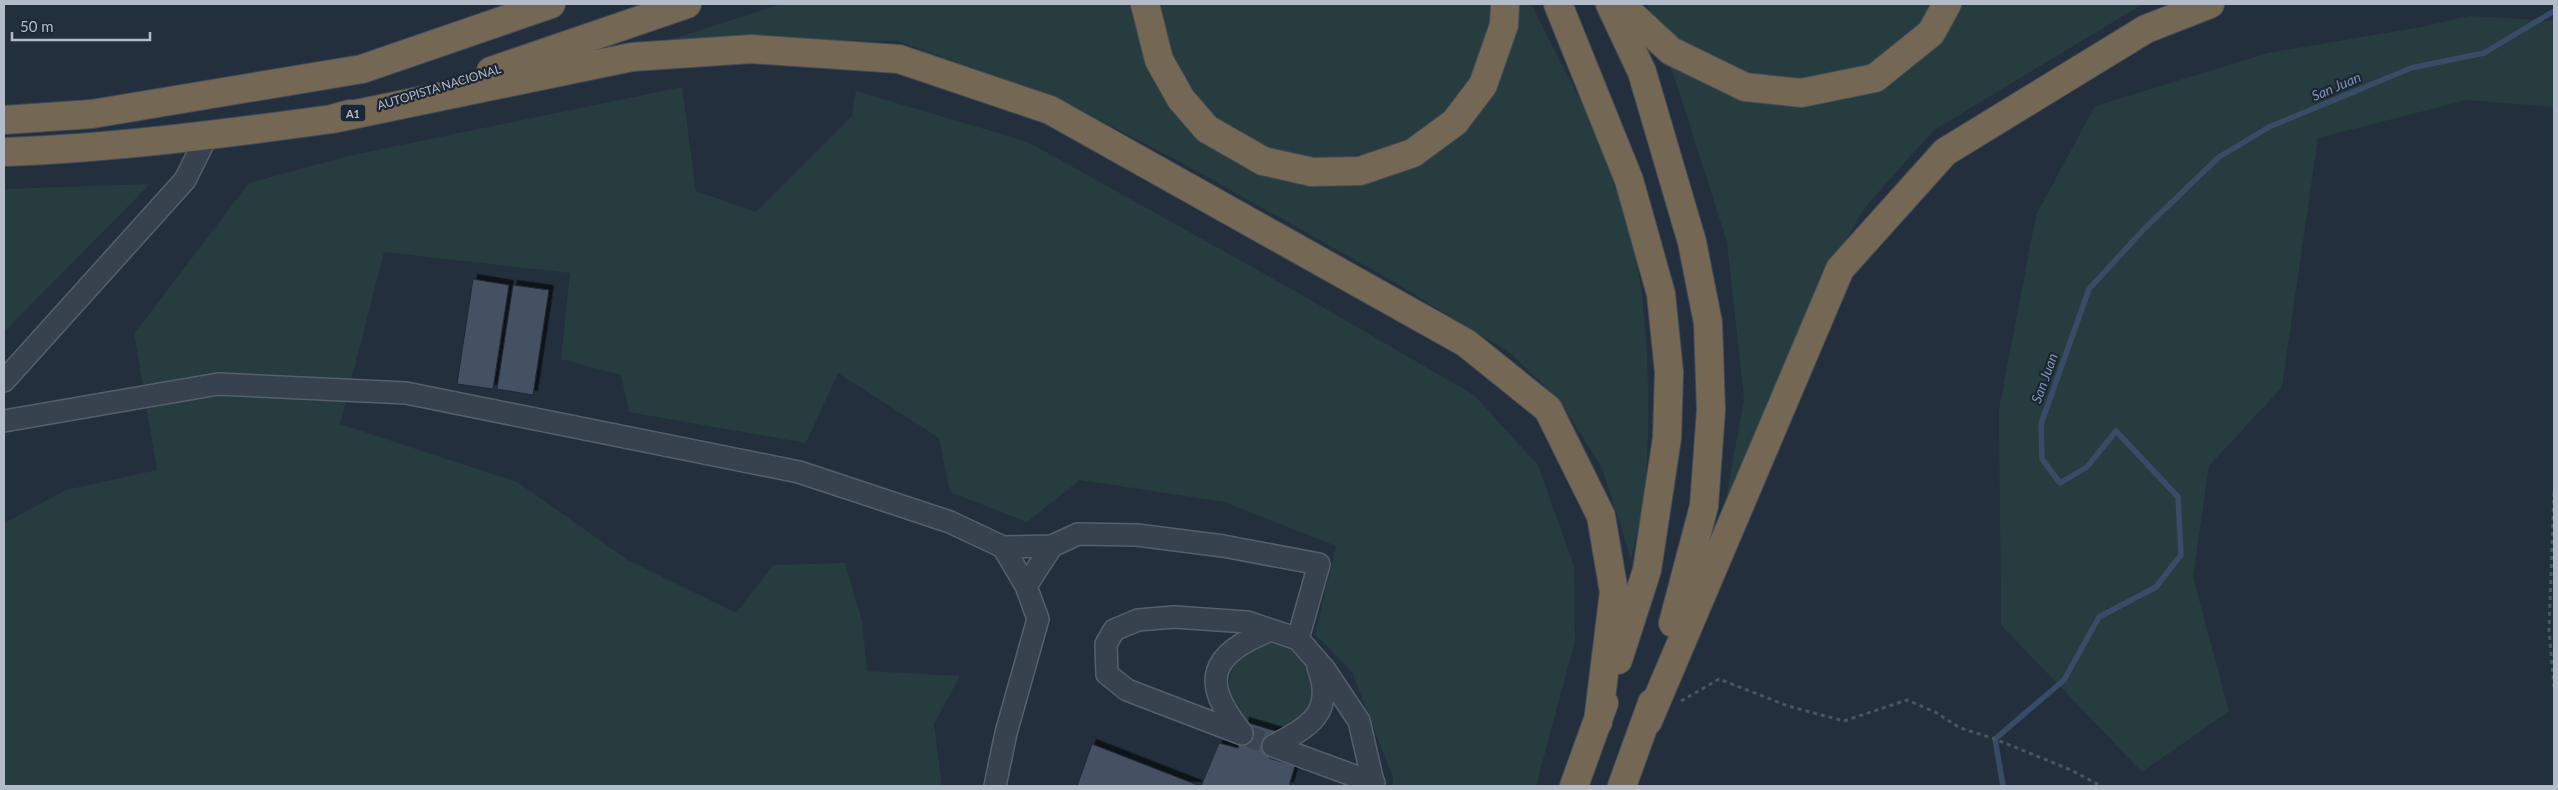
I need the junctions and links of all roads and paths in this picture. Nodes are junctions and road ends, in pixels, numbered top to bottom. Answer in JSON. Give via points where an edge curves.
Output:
{"nodes":[{"id":1,"x":550,"y":4,"type":"edge"},
{"id":2,"x":687,"y":4,"type":"edge"},
{"id":3,"x":1145,"y":4,"type":"edge"},
{"id":4,"x":1505,"y":4,"type":"edge"},
{"id":5,"x":1558,"y":4,"type":"edge"},
{"id":6,"x":1610,"y":4,"type":"edge"},
{"id":7,"x":1620,"y":4,"type":"edge"},
{"id":8,"x":1947,"y":4,"type":"edge"},
{"id":9,"x":2210,"y":4,"type":"edge"},
{"id":10,"x":332,"y":119,"type":"junction"},
{"id":11,"x":4,"y":120,"type":"edge"},
{"id":12,"x":207,"y":136,"type":"junction"},
{"id":13,"x":4,"y":152,"type":"edge"},
{"id":14,"x":4,"y":381,"type":"edge"},
{"id":15,"x":4,"y":420,"type":"edge"},
{"id":16,"x":2554,"y":492,"type":"edge"},
{"id":17,"x":1052,"y":546,"type":"junction"},
{"id":18,"x":1003,"y":547,"type":"junction"},
{"id":19,"x":1026,"y":586,"type":"junction"},
{"id":20,"x":1271,"y":630,"type":"junction"},
{"id":21,"x":1298,"y":639,"type":"junction"},
{"id":22,"x":1315,"y":658,"type":"junction"},
{"id":23,"x":2554,"y":688,"type":"edge"},
{"id":24,"x":1679,"y":702,"type":"dead end"},
{"id":25,"x":1648,"y":721,"type":"junction"},
{"id":26,"x":1598,"y":722,"type":"junction"},
{"id":27,"x":1374,"y":785,"type":"edge"},
{"id":28,"x":995,"y":786,"type":"edge"},
{"id":29,"x":1574,"y":786,"type":"edge"},
{"id":30,"x":1622,"y":786,"type":"edge"},
{"id":31,"x":2101,"y":786,"type":"edge"}],
"edges":[{"from":1,"to":11,"type":"highway","via":[[362,69],[92,114]]},
{"from":2,"to":10,"type":"highway","name":"AUTOPISTA NACIONAL","number":"A1","via":[[485,74]]},
{"from":3,"to":4,"type":"highway","via":[[1159,60],[1180,99],[1207,129],[1263,161],[1312,172],[1360,171],[1413,153],[1455,122],[1483,85],[1504,25]]},
{"from":5,"to":26,"type":"highway","via":[[1629,180],[1661,294],[1669,372],[1667,438],[1647,570]]},
{"from":6,"to":25,"type":"highway","via":[[1642,72],[1692,242],[1708,323],[1711,410],[1704,506]]},
{"from":7,"to":8,"type":"highway","via":[[1671,51],[1745,87],[1801,93],[1875,78],[1931,33]]},
{"from":9,"to":25,"type":"highway","via":[[2146,29],[1945,152],[1840,269]]},
{"from":10,"to":12,"type":"highway","name":"AUTOPISTA NACIONAL","number":"A1"},
{"from":10,"to":26,"type":"highway","via":[[632,57],[750,48],[899,59],[1050,110],[1466,343],[1548,409],[1601,516],[1614,592]]},
{"from":12,"to":13,"type":"highway","name":"AUTOPISTA NACIONAL","number":"A1","via":[[89,149]]},
{"from":12,"to":14,"type":"street","via":[[185,180]]},
{"from":15,"to":18,"type":"street","via":[[218,384],[406,392],[799,472],[950,522]]},
{"from":16,"to":23,"type":"path","via":[[2549,630]]},
{"from":17,"to":18,"type":"street"},
{"from":17,"to":19,"type":"street"},
{"from":17,"to":21,"type":"street","via":[[1078,534],[1137,535],[1223,546],[1320,564]]},
{"from":18,"to":19,"type":"street"},
{"from":19,"to":28,"type":"street","via":[[1038,619],[1006,733]]},
{"from":20,"to":20,"type":"street","via":[[1247,622],[1183,617],[1138,620],[1114,630],[1106,644],[1107,674],[1127,690],[1242,734],[1219,702],[1216,679],[1222,659],[1238,644]]},
{"from":20,"to":21,"type":"street"},
{"from":21,"to":22,"type":"street"},
{"from":22,"to":27,"type":"street","via":[[1359,721]]},
{"from":22,"to":27,"type":"street","via":[[1324,682],[1324,703],[1307,727],[1274,746]]},
{"from":24,"to":31,"type":"path","via":[[1719,679],[1788,706],[1844,721],[1908,700],[1960,728],[1995,739]]},
{"from":25,"to":30,"type":"highway"},
{"from":26,"to":29,"type":"highway"}]}
